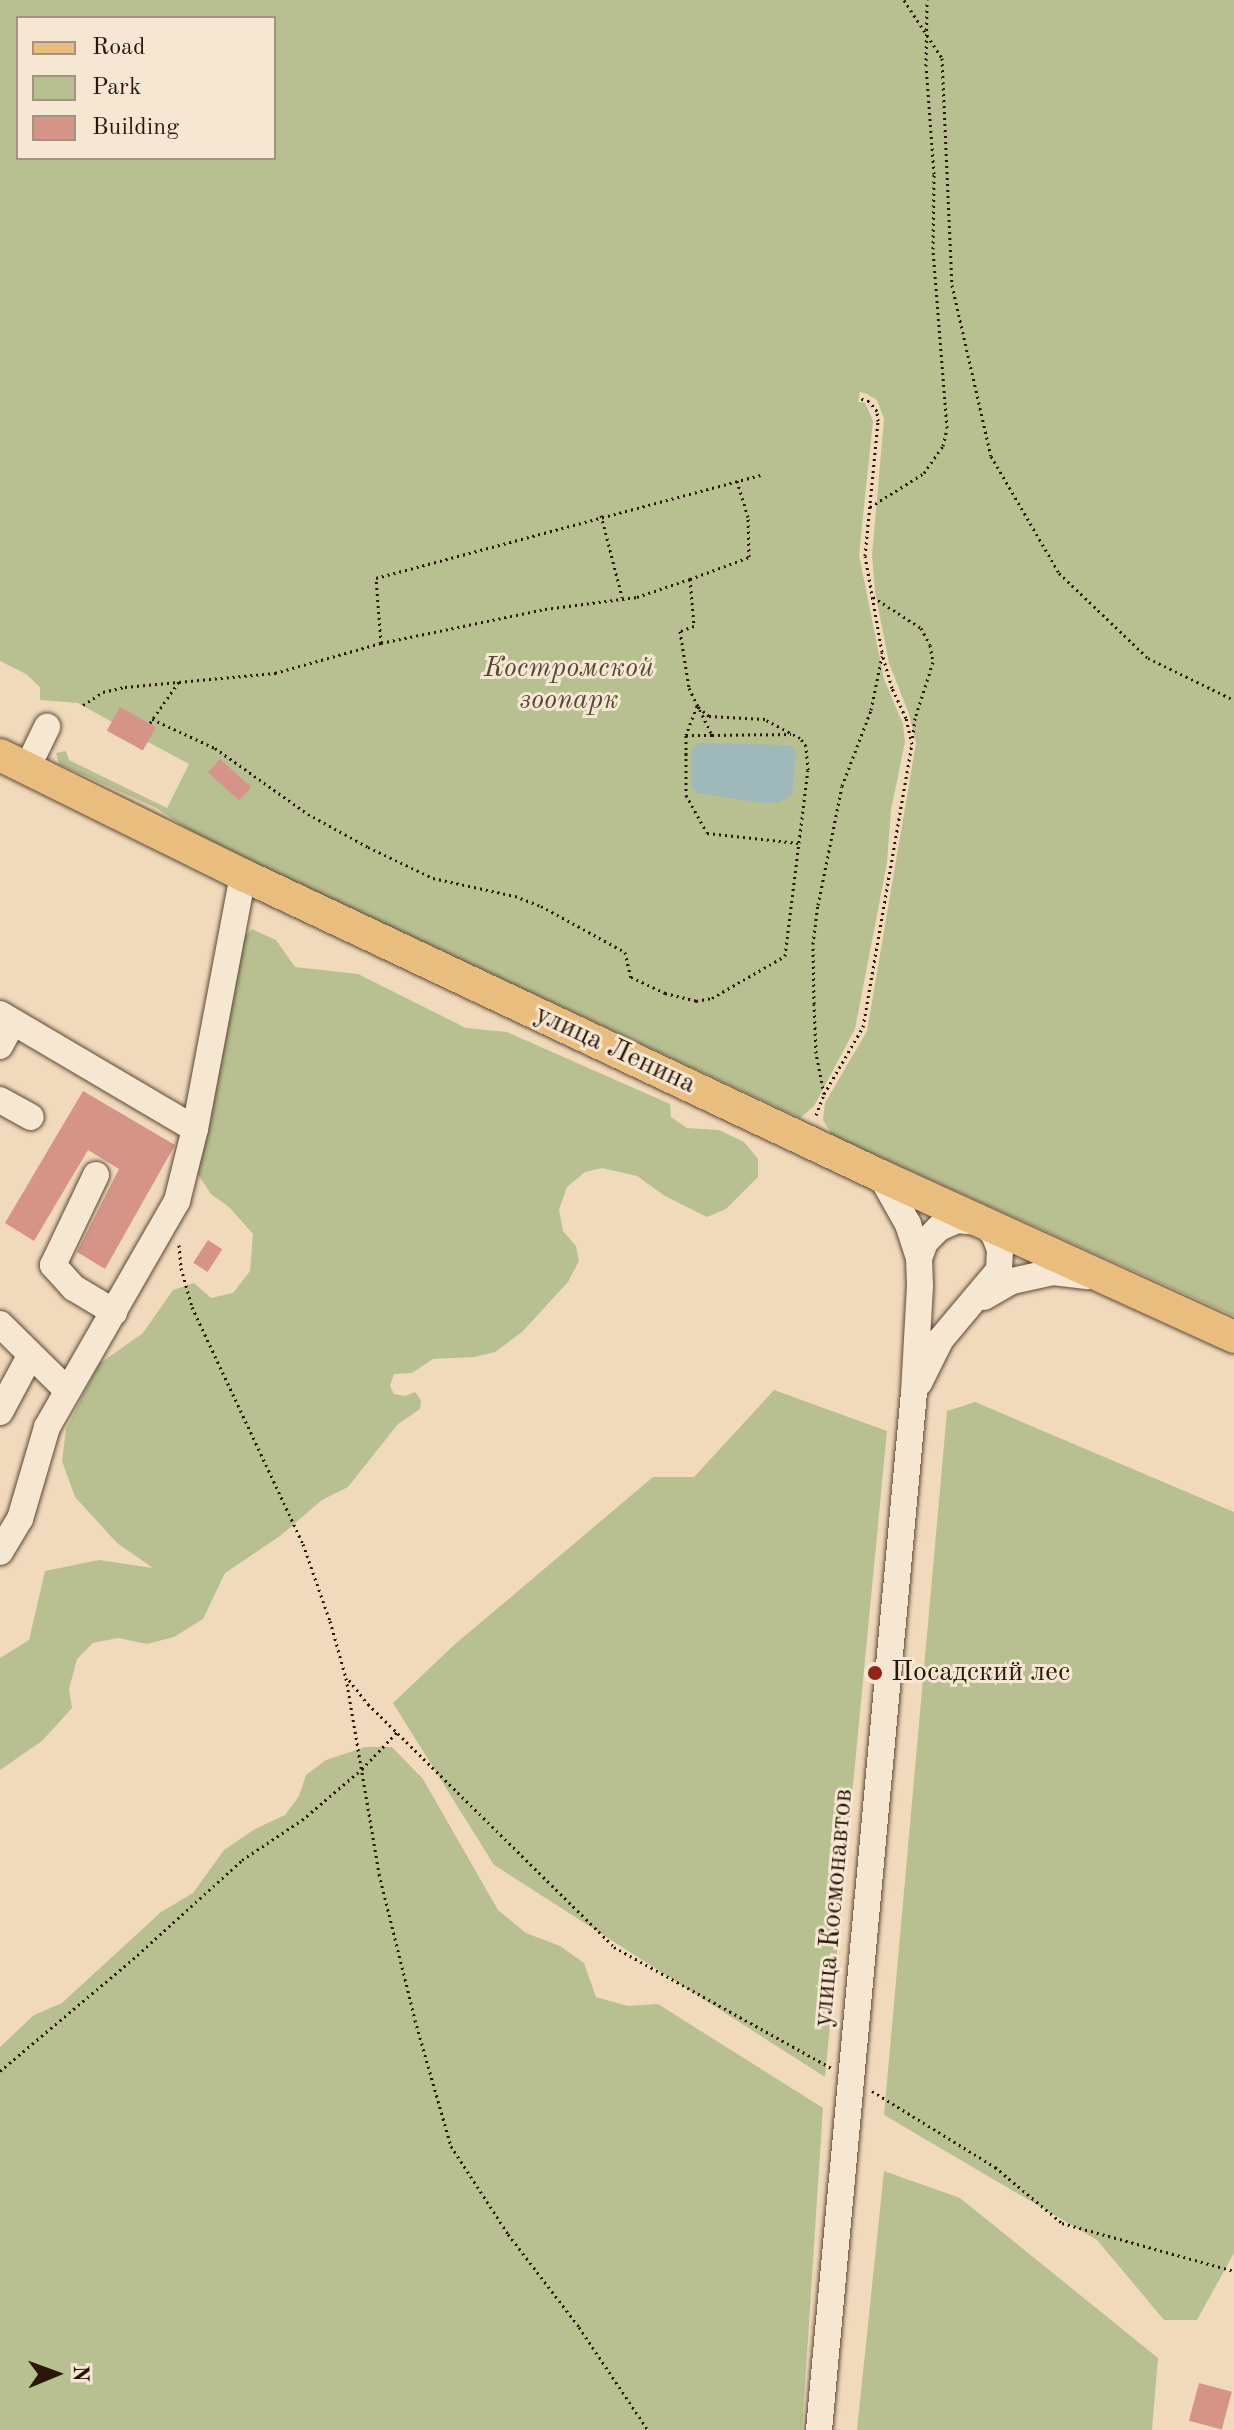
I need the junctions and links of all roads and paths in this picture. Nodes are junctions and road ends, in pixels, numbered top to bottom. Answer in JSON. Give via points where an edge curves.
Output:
{"nodes":[{"id":1,"x":904,"y":0,"type":"edge"},
{"id":2,"x":927,"y":0,"type":"edge"},
{"id":3,"x":926,"y":32,"type":"junction"},
{"id":4,"x":859,"y":398,"type":"dead end"},
{"id":5,"x":763,"y":474,"type":"dead end"},
{"id":6,"x":736,"y":481,"type":"junction"},
{"id":7,"x":870,"y":507,"type":"junction"},
{"id":8,"x":601,"y":515,"type":"junction"},
{"id":9,"x":690,"y":579,"type":"junction"},
{"id":10,"x":871,"y":595,"type":"junction"},
{"id":11,"x":622,"y":597,"type":"junction"},
{"id":12,"x":381,"y":643,"type":"junction"},
{"id":13,"x":882,"y":652,"type":"junction"},
{"id":14,"x":180,"y":680,"type":"junction"},
{"id":15,"x":1234,"y":700,"type":"edge"},
{"id":16,"x":83,"y":705,"type":"dead end"},
{"id":17,"x":697,"y":706,"type":"junction"},
{"id":18,"x":47,"y":727,"type":"dead end"},
{"id":19,"x":791,"y":734,"type":"junction"},
{"id":20,"x":686,"y":735,"type":"junction"},
{"id":21,"x":712,"y":735,"type":"junction"},
{"id":22,"x":912,"y":744,"type":"junction"},
{"id":23,"x":13,"y":761,"type":"edge"},
{"id":24,"x":798,"y":843,"type":"junction"},
{"id":25,"x":243,"y":875,"type":"junction"},
{"id":26,"x":6,"y":1018,"type":"edge"},
{"id":27,"x":0,"y":1046,"type":"edge"},
{"id":28,"x":824,"y":1094,"type":"junction"},
{"id":29,"x":0,"y":1100,"type":"edge"},
{"id":30,"x":31,"y":1117,"type":"dead end"},
{"id":31,"x":195,"y":1129,"type":"junction"},
{"id":32,"x":806,"y":1141,"type":"junction"},
{"id":33,"x":96,"y":1175,"type":"dead end"},
{"id":34,"x":881,"y":1176,"type":"junction"},
{"id":35,"x":982,"y":1222,"type":"junction"},
{"id":36,"x":179,"y":1241,"type":"dead end"},
{"id":37,"x":919,"y":1258,"type":"junction"},
{"id":38,"x":1104,"y":1278,"type":"junction"},
{"id":39,"x":967,"y":1307,"type":"junction"},
{"id":40,"x":114,"y":1312,"type":"junction"},
{"id":41,"x":0,"y":1324,"type":"edge"},
{"id":42,"x":1234,"y":1337,"type":"edge"},
{"id":43,"x":30,"y":1356,"type":"junction"},
{"id":44,"x":68,"y":1391,"type":"junction"},
{"id":45,"x":914,"y":1393,"type":"junction"},
{"id":46,"x":0,"y":1412,"type":"edge"},
{"id":47,"x":0,"y":1552,"type":"edge"},
{"id":48,"x":346,"y":1678,"type":"junction"},
{"id":49,"x":398,"y":1730,"type":"junction"},
{"id":50,"x":362,"y":1769,"type":"junction"},
{"id":51,"x":0,"y":2071,"type":"edge"},
{"id":52,"x":850,"y":2078,"type":"junction"},
{"id":53,"x":1234,"y":2271,"type":"edge"},
{"id":54,"x":648,"y":2430,"type":"edge"},
{"id":55,"x":819,"y":2430,"type":"edge"}],
"edges":[{"from":1,"to":3,"type":"path"},
{"from":2,"to":3,"type":"path"},
{"from":3,"to":7,"type":"path","via":[[933,249],[947,428],[943,446],[924,473]]},
{"from":3,"to":15,"type":"path","via":[[942,58],[952,285],[991,456],[1059,573],[1148,658]]},
{"from":4,"to":7,"type":"path","via":[[877,411]]},
{"from":5,"to":6,"type":"path"},
{"from":6,"to":8,"type":"path"},
{"from":6,"to":9,"type":"path","via":[[748,517],[749,557]]},
{"from":7,"to":10,"type":"path","via":[[865,556]]},
{"from":8,"to":11,"type":"path"},
{"from":8,"to":12,"type":"path","via":[[376,578]]},
{"from":9,"to":11,"type":"path"},
{"from":9,"to":17,"type":"path","via":[[694,626],[680,631]]},
{"from":10,"to":13,"type":"path"},
{"from":10,"to":22,"type":"path","via":[[921,628],[930,645],[933,662]]},
{"from":11,"to":12,"type":"path"},
{"from":12,"to":14,"type":"path","via":[[275,673]]},
{"from":13,"to":22,"type":"path"},
{"from":13,"to":28,"type":"path","via":[[871,710],[839,801],[815,931],[816,1053]]},
{"from":14,"to":16,"type":"path","via":[[114,689]]},
{"from":14,"to":24,"type":"path","via":[[151,721],[215,748],[308,814],[433,878],[541,906],[625,952],[631,977],[681,999],[712,998],[785,956]]},
{"from":17,"to":19,"type":"path","via":[[709,716],[765,719]]},
{"from":17,"to":20,"type":"path"},
{"from":17,"to":21,"type":"path"},
{"from":18,"to":23,"type":"street"},
{"from":19,"to":21,"type":"path"},
{"from":19,"to":24,"type":"path","via":[[800,738],[808,756]]},
{"from":20,"to":21,"type":"path"},
{"from":20,"to":24,"type":"path","via":[[686,795],[707,833]]},
{"from":22,"to":28,"type":"path","via":[[863,1027]]},
{"from":23,"to":25,"type":"main road","name":"улица Ленина"},
{"from":25,"to":31,"type":"street"},
{"from":25,"to":32,"type":"main road","name":"улица Ленина"},
{"from":26,"to":27,"type":"street"},
{"from":26,"to":31,"type":"street"},
{"from":28,"to":32,"type":"path"},
{"from":29,"to":30,"type":"street"},
{"from":31,"to":40,"type":"street","via":[[177,1201]]},
{"from":32,"to":34,"type":"main road","name":"улица Ленина"},
{"from":33,"to":40,"type":"street","via":[[53,1265],[74,1288]]},
{"from":34,"to":35,"type":"main road","name":"улица Ленина"},
{"from":34,"to":37,"type":"street","via":[[908,1224]]},
{"from":35,"to":37,"type":"street","via":[[957,1220],[939,1228]]},
{"from":35,"to":38,"type":"main road","name":"улица Ленина"},
{"from":35,"to":39,"type":"street","via":[[1000,1250],[999,1270]]},
{"from":36,"to":48,"type":"path","via":[[192,1307],[303,1544]]},
{"from":37,"to":45,"type":"street","name":"улица Космонавтов"},
{"from":38,"to":39,"type":"street","via":[[1053,1272],[1012,1281]]},
{"from":38,"to":42,"type":"main road","name":"улица Ленина"},
{"from":39,"to":45,"type":"street","via":[[941,1339]]},
{"from":40,"to":44,"type":"street"},
{"from":41,"to":43,"type":"street"},
{"from":43,"to":44,"type":"street"},
{"from":43,"to":46,"type":"street"},
{"from":44,"to":47,"type":"street","via":[[47,1427],[20,1519]]},
{"from":45,"to":52,"type":"street","name":"улица Космонавтов"},
{"from":48,"to":49,"type":"path"},
{"from":48,"to":50,"type":"path"},
{"from":49,"to":50,"type":"path"},
{"from":49,"to":52,"type":"path","via":[[614,1947]]},
{"from":50,"to":51,"type":"path","via":[[302,1820],[242,1860]]},
{"from":50,"to":54,"type":"path","via":[[379,1874],[451,2146]]},
{"from":52,"to":53,"type":"path","via":[[995,2167],[1062,2223]]},
{"from":52,"to":55,"type":"street","name":"улица Космонавтов"}]}
